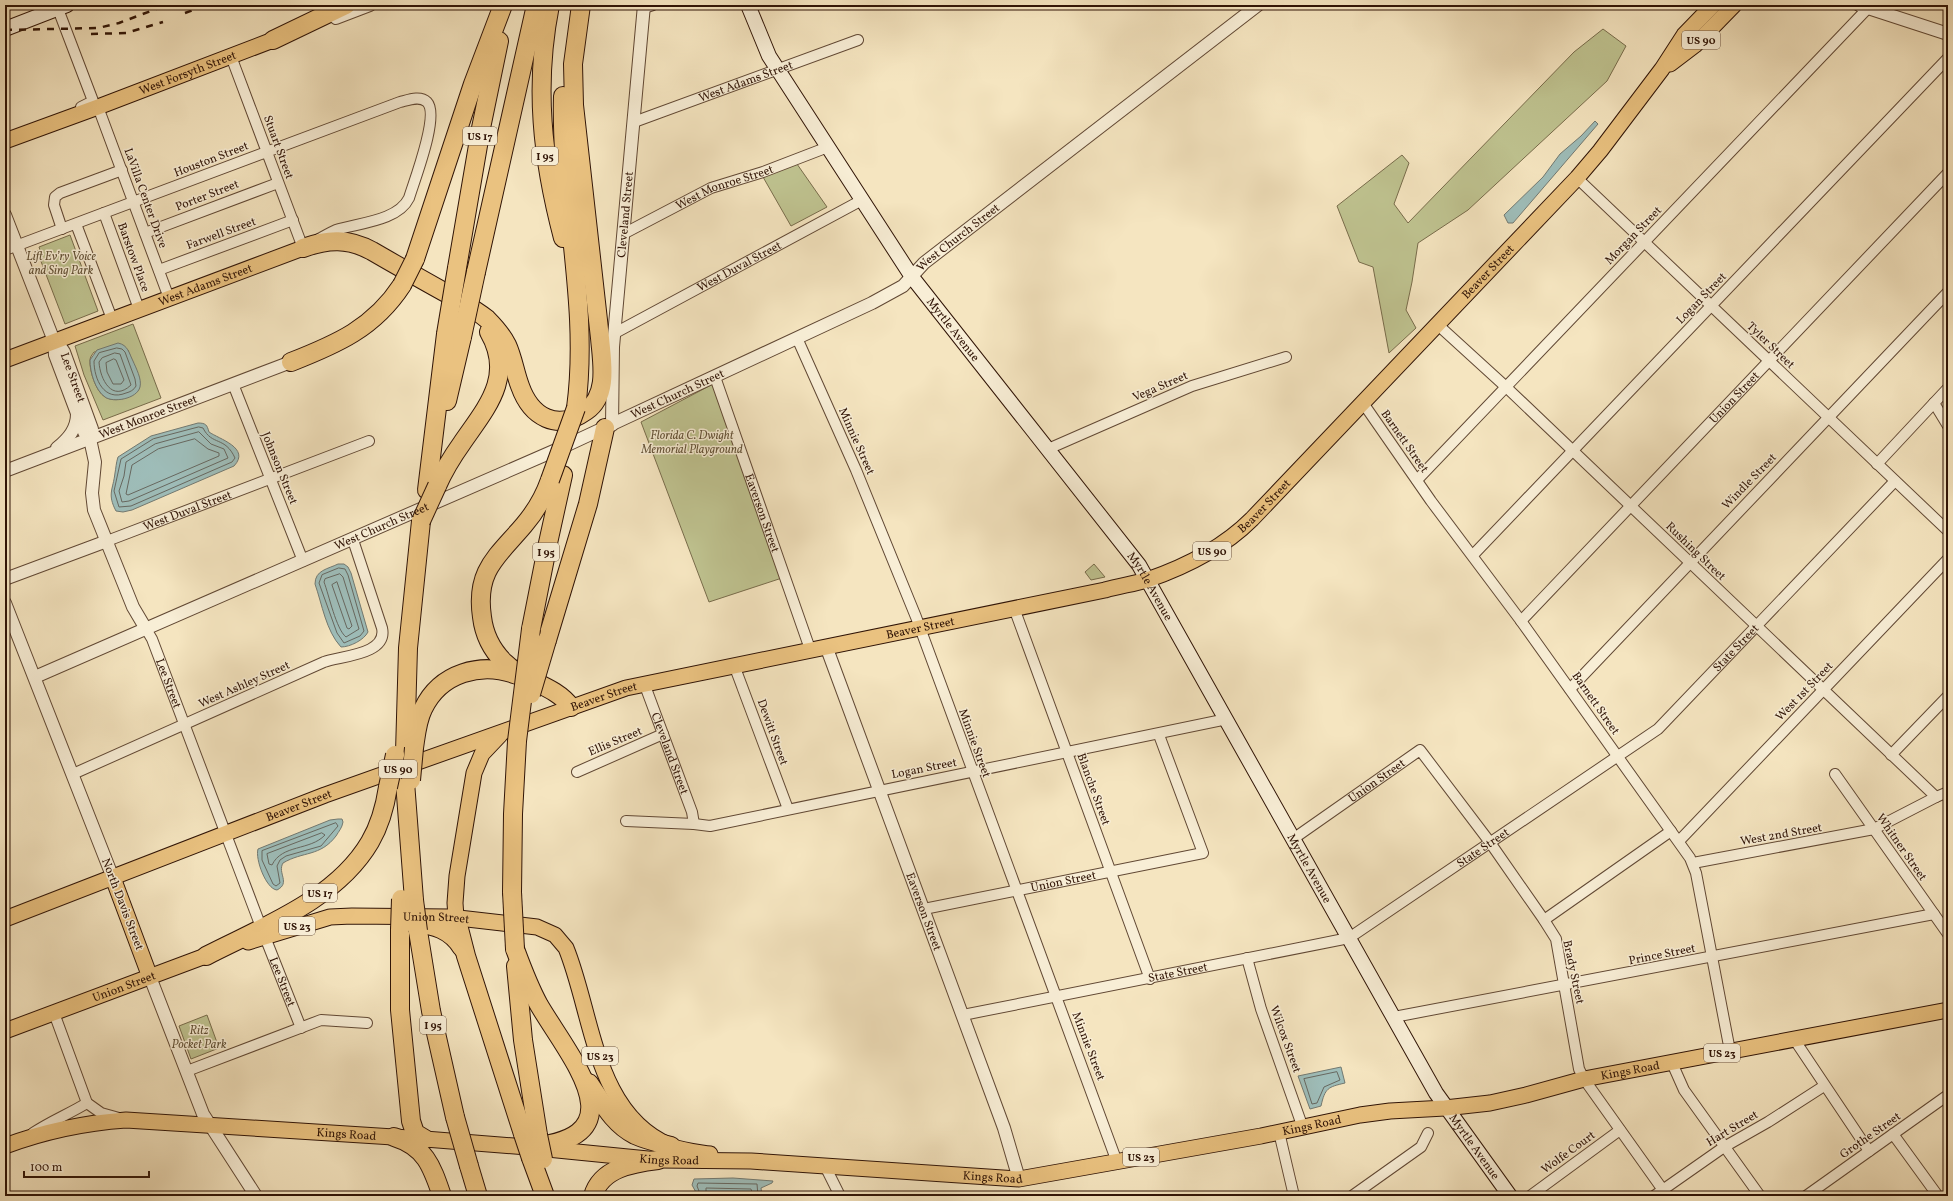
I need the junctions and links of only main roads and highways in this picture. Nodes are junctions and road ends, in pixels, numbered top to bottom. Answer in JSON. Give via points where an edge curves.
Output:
{"nodes":[{"id":1,"x":346,"y":5,"type":"edge"},
{"id":2,"x":503,"y":5,"type":"edge"},
{"id":3,"x":506,"y":5,"type":"edge"},
{"id":4,"x":536,"y":5,"type":"edge"},
{"id":5,"x":550,"y":5,"type":"edge"},
{"id":6,"x":576,"y":5,"type":"edge"},
{"id":7,"x":581,"y":5,"type":"edge"},
{"id":8,"x":748,"y":5,"type":"edge"},
{"id":9,"x":1713,"y":5,"type":"edge"},
{"id":10,"x":1734,"y":5,"type":"edge"},
{"id":11,"x":62,"y":7,"type":"edge"},
{"id":12,"x":5,"y":29,"type":"edge"},
{"id":13,"x":273,"y":40,"type":"joint"},
{"id":14,"x":1662,"y":70,"type":"junction"},
{"id":15,"x":5,"y":141,"type":"edge"},
{"id":16,"x":303,"y":248,"type":"joint"},
{"id":17,"x":462,"y":303,"type":"junction"},
{"id":18,"x":577,"y":305,"type":"junction"},
{"id":19,"x":454,"y":336,"type":"junction"},
{"id":20,"x":5,"y":360,"type":"edge"},
{"id":21,"x":291,"y":362,"type":"road end"},
{"id":22,"x":608,"y":426,"type":"road end"},
{"id":23,"x":557,"y":478,"type":"junction"},
{"id":24,"x":432,"y":488,"type":"junction"},
{"id":25,"x":1147,"y":580,"type":"junction"},
{"id":26,"x":532,"y":681,"type":"junction"},
{"id":27,"x":571,"y":707,"type":"junction"},
{"id":28,"x":513,"y":735,"type":"junction"},
{"id":29,"x":405,"y":752,"type":"junction"},
{"id":30,"x":408,"y":781,"type":"junction"},
{"id":31,"x":113,"y":878,"type":"junction"},
{"id":32,"x":408,"y":900,"type":"junction"},
{"id":33,"x":456,"y":917,"type":"junction"},
{"id":34,"x":5,"y":919,"type":"edge"},
{"id":35,"x":403,"y":926,"type":"junction"},
{"id":36,"x":263,"y":932,"type":"junction"},
{"id":37,"x":515,"y":949,"type":"junction"},
{"id":38,"x":206,"y":956,"type":"joint"},
{"id":39,"x":466,"y":956,"type":"junction"},
{"id":40,"x":150,"y":976,"type":"junction"},
{"id":41,"x":1948,"y":1010,"type":"edge"},
{"id":42,"x":5,"y":1032,"type":"edge"},
{"id":43,"x":579,"y":1068,"type":"junction"},
{"id":44,"x":1445,"y":1108,"type":"junction"},
{"id":45,"x":394,"y":1137,"type":"junction"},
{"id":46,"x":425,"y":1139,"type":"junction"},
{"id":47,"x":5,"y":1146,"type":"edge"},
{"id":48,"x":671,"y":1146,"type":"junction"},
{"id":49,"x":532,"y":1147,"type":"junction"},
{"id":50,"x":658,"y":1160,"type":"junction"},
{"id":51,"x":751,"y":1161,"type":"junction"},
{"id":52,"x":1506,"y":1195,"type":"edge"},
{"id":53,"x":442,"y":1196,"type":"edge"},
{"id":54,"x":478,"y":1196,"type":"edge"},
{"id":55,"x":545,"y":1196,"type":"edge"},
{"id":56,"x":552,"y":1196,"type":"edge"},
{"id":57,"x":593,"y":1196,"type":"edge"}],
"edges":[{"from":1,"to":13,"type":"highway"},
{"from":2,"to":21,"type":"highway","bridge":true,"via":[[473,84],[415,259],[402,285],[381,312],[358,332],[334,345]]},
{"from":3,"to":19,"type":"highway","number":"US 17","bridge":true,"via":[[481,128],[457,268]]},
{"from":4,"to":19,"type":"highway","bridge":true,"via":[[476,272]]},
{"from":5,"to":18,"type":"highway","number":"I 95","via":[[542,66],[543,142],[550,187]]},
{"from":6,"to":18,"type":"highway","via":[[565,63],[562,123]]},
{"from":7,"to":17,"type":"highway","via":[[575,46],[573,91],[602,362],[601,386],[593,405],[581,414],[561,421],[537,413],[523,393],[510,350],[500,334],[486,319]]},
{"from":8,"to":25,"type":"main road","name":"Myrtle Avenue","via":[[759,35],[777,69],[912,277],[1139,565]]},
{"from":9,"to":14,"type":"main road","name":"Beaver Street","number":"US 90","via":[[1684,35]]},
{"from":10,"to":14,"type":"main road","name":"Beaver Street","number":"US 90","via":[[1696,45]]},
{"from":11,"to":12,"type":"main road"},
{"from":13,"to":15,"type":"main road","name":"West Forsyth Street","via":[[95,104]]},
{"from":14,"to":25,"type":"main road","name":"Beaver Street","number":"US 90","via":[[1577,178],[1236,535],[1210,552]]},
{"from":16,"to":17,"type":"highway","via":[[335,240],[357,243]]},
{"from":16,"to":20,"type":"main road","name":"West Adams Street"},
{"from":17,"to":24,"type":"highway","via":[[480,319],[491,336],[498,359],[498,382],[490,404]]},
{"from":18,"to":23,"type":"highway","number":"I 95","bridge":true,"via":[[580,350],[576,408]]},
{"from":19,"to":24,"type":"highway"},
{"from":22,"to":28,"type":"highway","bridge":true,"via":[[588,504],[547,640]]},
{"from":23,"to":26,"type":"highway","via":[[535,511],[492,562],[481,591],[482,619],[489,643],[508,666]]},
{"from":23,"to":28,"type":"highway","number":"I 95","bridge":true},
{"from":24,"to":29,"type":"highway","bridge":true,"via":[[421,521],[412,602],[405,702]]},
{"from":25,"to":27,"type":"main road","name":"Beaver Street","number":"US 90","via":[[644,683]]},
{"from":25,"to":44,"type":"main road","name":"Myrtle Avenue"},
{"from":26,"to":27,"type":"highway","via":[[558,694]]},
{"from":26,"to":29,"type":"highway","via":[[512,673],[484,668],[464,672],[450,679],[438,688],[425,704]]},
{"from":27,"to":28,"type":"main road","name":"Beaver Street","number":"US 90"},
{"from":28,"to":31,"type":"main road","name":"Beaver Street","number":"US 90","via":[[332,792]]},
{"from":28,"to":33,"type":"main road","via":[[488,745],[475,768],[458,868]]},
{"from":28,"to":37,"type":"highway","number":"I 95","bridge":true,"via":[[515,759],[512,892]]},
{"from":29,"to":30,"type":"highway","bridge":true},
{"from":29,"to":36,"type":"highway","number":"US 17","bridge":true,"via":[[388,787],[378,826],[366,849],[321,893]]},
{"from":30,"to":32,"type":"highway"},
{"from":30,"to":32,"type":"highway"},
{"from":31,"to":34,"type":"main road","name":"Beaver Street","number":"US 90"},
{"from":31,"to":40,"type":"main road","name":"North Davis Street"},
{"from":32,"to":35,"type":"highway","bridge":true},
{"from":33,"to":35,"type":"main road","name":"Union Street","number":"US 23"},
{"from":33,"to":39,"type":"highway"},
{"from":33,"to":48,"type":"main road","name":"Union Street","number":"US 23","via":[[537,927],[551,932],[558,938],[568,952],[603,1067],[615,1096],[636,1121]]},
{"from":35,"to":36,"type":"main road","name":"Union Street","number":"US 23","via":[[352,916]]},
{"from":35,"to":39,"type":"highway","via":[[444,929],[455,939]]},
{"from":35,"to":46,"type":"highway","via":[[400,1010],[411,1121],[415,1134]]},
{"from":35,"to":54,"type":"highway","number":"I 95","bridge":true,"via":[[430,1010],[454,1117]]},
{"from":36,"to":38,"type":"highway","number":"US 17"},
{"from":37,"to":43,"type":"highway","via":[[535,997]]},
{"from":37,"to":49,"type":"highway","number":"I 95"},
{"from":38,"to":40,"type":"main road","name":"Union Street","number":"US 17"},
{"from":39,"to":49,"type":"highway"},
{"from":40,"to":42,"type":"main road","name":"Union Street","number":"US 17"},
{"from":41,"to":44,"type":"main road","name":"Kings Road","number":"US 23","via":[[1584,1079],[1497,1101]]},
{"from":43,"to":48,"type":"highway","via":[[607,1110],[621,1125],[636,1136]]},
{"from":43,"to":49,"type":"highway","via":[[587,1085],[590,1102],[590,1111],[584,1125],[565,1141]]},
{"from":44,"to":51,"type":"main road","name":"Kings Road","number":"US 23","via":[[1382,1112],[1019,1178]]},
{"from":44,"to":52,"type":"main road","name":"Myrtle Avenue"},
{"from":45,"to":46,"type":"main road","name":"Kings Road"},
{"from":45,"to":47,"type":"main road","name":"Kings Road","via":[[126,1120],[75,1125]]},
{"from":45,"to":53,"type":"highway","via":[[411,1145],[428,1160]]},
{"from":46,"to":49,"type":"main road","name":"Kings Road"},
{"from":48,"to":51,"type":"main road","name":"Union Street","number":"US 23"},
{"from":49,"to":50,"type":"main road","name":"Kings Road","number":"US 23"},
{"from":49,"to":55,"type":"highway"},
{"from":49,"to":56,"type":"highway","number":"I 95"},
{"from":50,"to":51,"type":"main road","name":"Kings Road","number":"US 23"},
{"from":50,"to":57,"type":"highway","via":[[611,1172],[600,1182]]}]}
